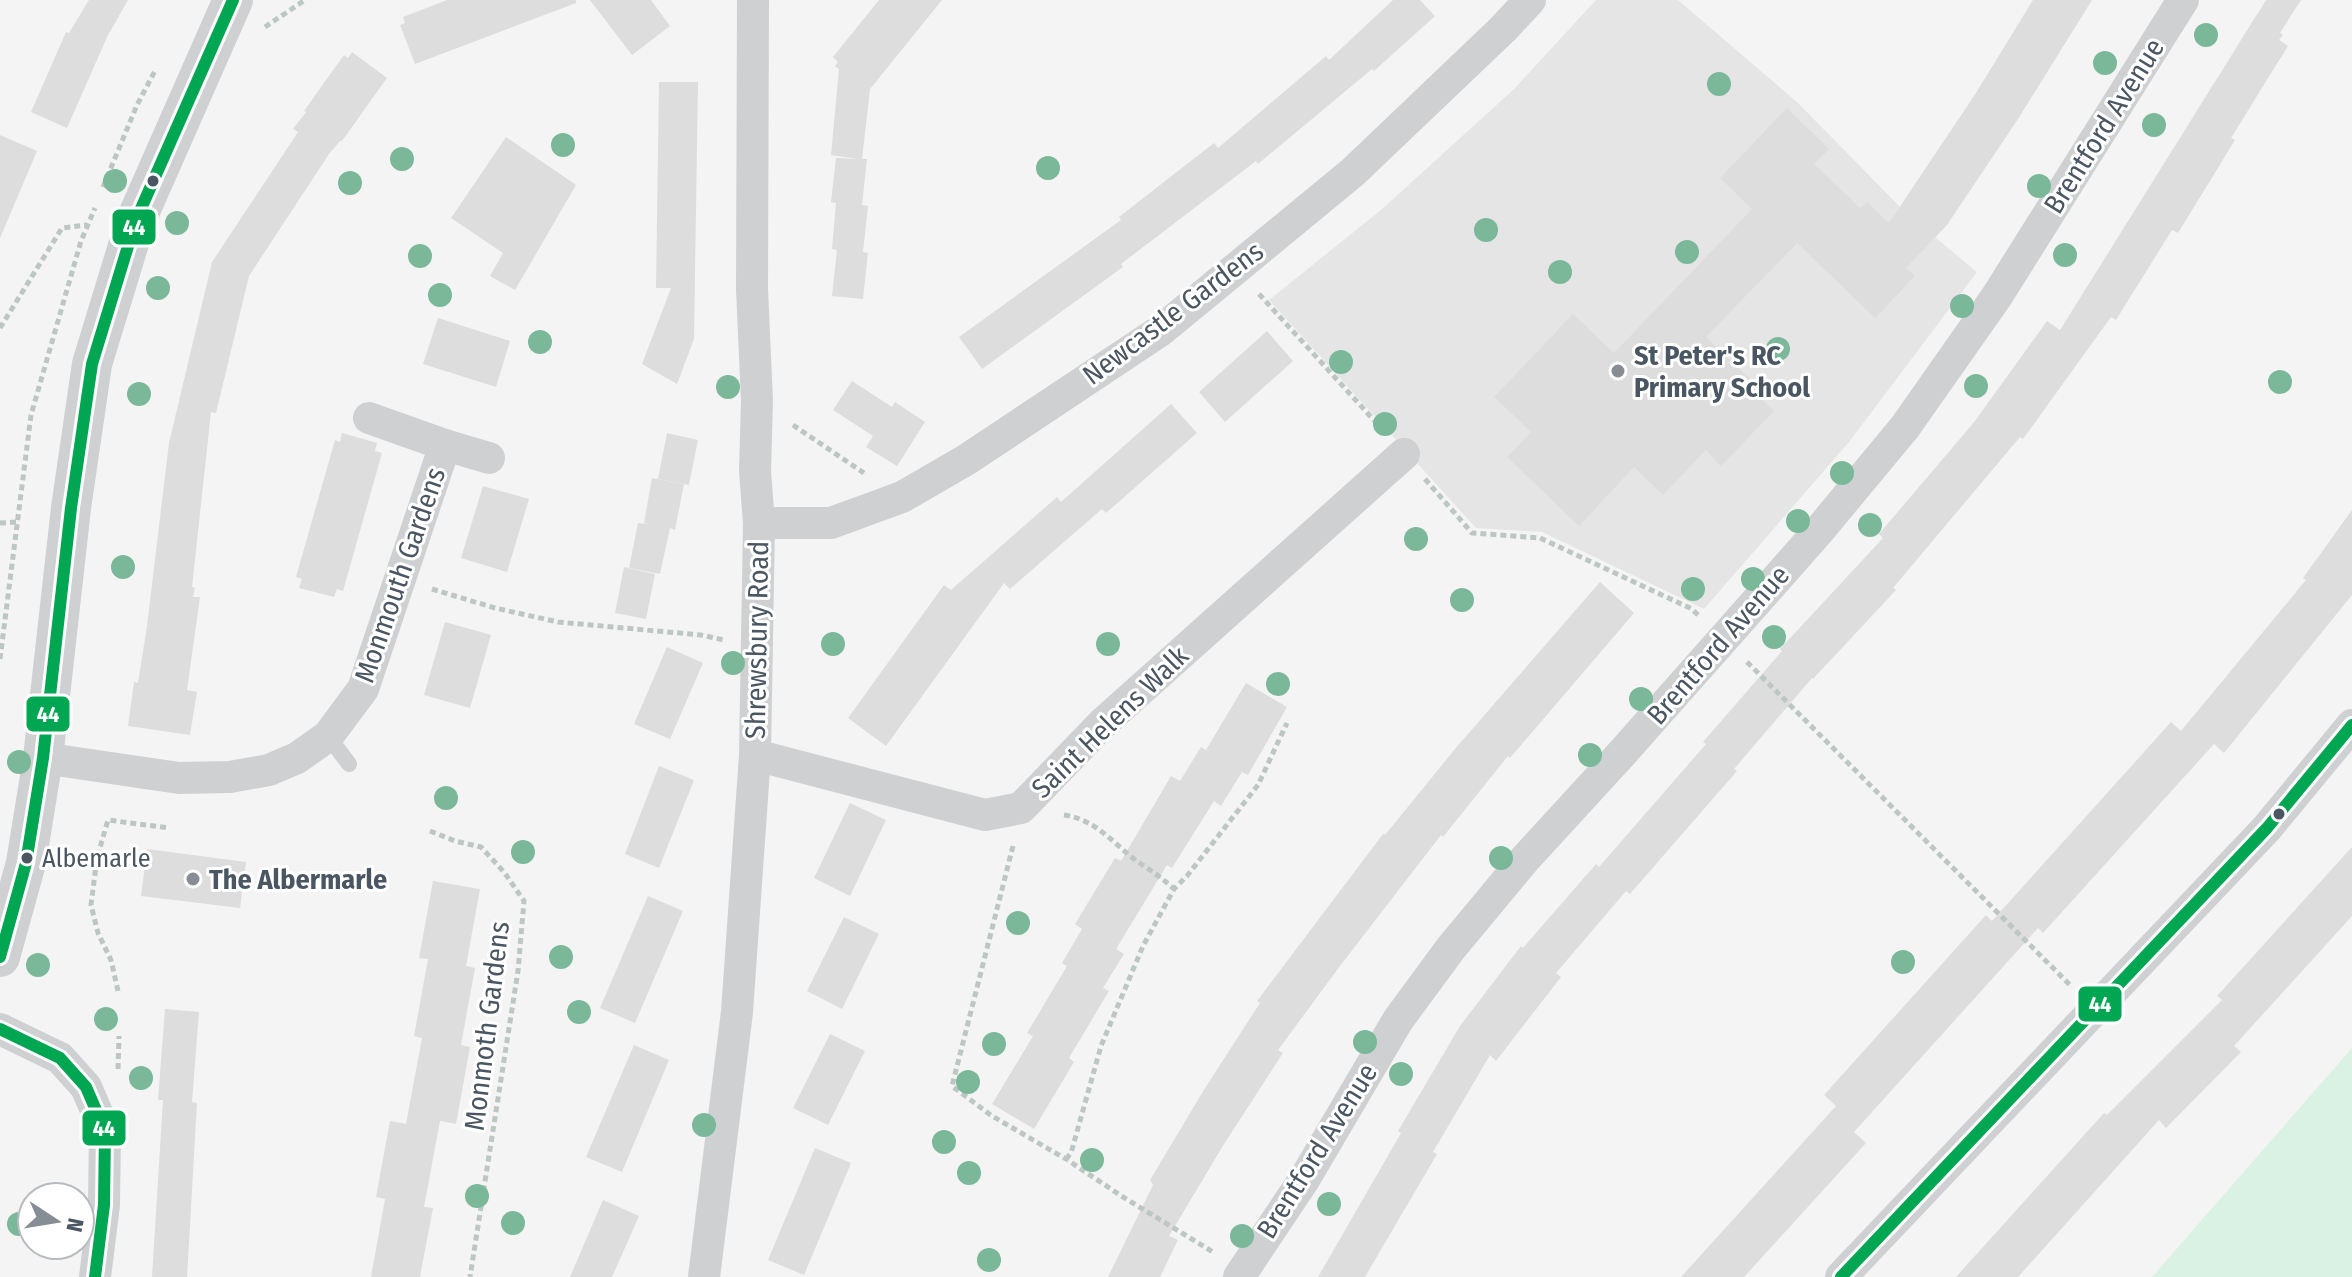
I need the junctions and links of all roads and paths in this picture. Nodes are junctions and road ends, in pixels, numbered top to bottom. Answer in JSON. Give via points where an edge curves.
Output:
{"nodes":[{"id":1,"x":233,"y":0,"type":"edge"},
{"id":2,"x":305,"y":0,"type":"edge"},
{"id":3,"x":753,"y":0,"type":"edge"},
{"id":4,"x":1530,"y":0,"type":"edge"},
{"id":5,"x":2183,"y":0,"type":"edge"},
{"id":6,"x":256,"y":33,"type":"dead end"},
{"id":7,"x":88,"y":225,"type":"dead end"},
{"id":8,"x":1237,"y":267,"type":"junction"},
{"id":9,"x":0,"y":328,"type":"edge"},
{"id":10,"x":757,"y":401,"type":"junction"},
{"id":11,"x":1365,"y":411,"type":"dead end"},
{"id":12,"x":369,"y":418,"type":"dead end"},
{"id":13,"x":445,"y":445,"type":"junction"},
{"id":14,"x":1404,"y":454,"type":"joint"},
{"id":15,"x":489,"y":458,"type":"dead end"},
{"id":16,"x":902,"y":497,"type":"junction"},
{"id":17,"x":17,"y":522,"type":"dead end"},
{"id":18,"x":0,"y":523,"type":"edge"},
{"id":19,"x":759,"y":523,"type":"junction"},
{"id":20,"x":443,"y":592,"type":"dead end"},
{"id":21,"x":716,"y":638,"type":"dead end"},
{"id":22,"x":1724,"y":639,"type":"junction"},
{"id":23,"x":1287,"y":723,"type":"dead end"},
{"id":24,"x":2352,"y":725,"type":"edge"},
{"id":25,"x":328,"y":736,"type":"junction"},
{"id":26,"x":755,"y":755,"type":"junction"},
{"id":27,"x":43,"y":758,"type":"junction"},
{"id":28,"x":349,"y":764,"type":"dead end"},
{"id":29,"x":1021,"y":808,"type":"junction"},
{"id":30,"x":169,"y":828,"type":"dead end"},
{"id":31,"x":430,"y":831,"type":"dead end"},
{"id":32,"x":1174,"y":889,"type":"junction"},
{"id":33,"x":0,"y":957,"type":"edge"},
{"id":34,"x":118,"y":991,"type":"dead end"},
{"id":35,"x":2095,"y":1009,"type":"junction"},
{"id":36,"x":0,"y":1029,"type":"edge"},
{"id":37,"x":1066,"y":1159,"type":"junction"},
{"id":38,"x":1241,"y":1274,"type":"edge"},
{"id":39,"x":95,"y":1277,"type":"edge"},
{"id":40,"x":470,"y":1277,"type":"edge"},
{"id":41,"x":704,"y":1277,"type":"edge"},
{"id":42,"x":1841,"y":1277,"type":"edge"}],
"edges":[{"from":1,"to":27,"type":"street","via":[[136,220],[92,364]]},
{"from":2,"to":6,"type":"path"},
{"from":3,"to":10,"type":"street","name":"Shrewsbury Road"},
{"from":4,"to":8,"type":"street","name":"Newcastle Gardens","via":[[1353,172]]},
{"from":5,"to":22,"type":"street","name":"Brentford Avenue","via":[[1997,296],[1905,427]]},
{"from":7,"to":9,"type":"path","via":[[62,228]]},
{"from":8,"to":11,"type":"path"},
{"from":8,"to":16,"type":"street","name":"Newcastle Gardens","via":[[1160,331]]},
{"from":10,"to":16,"type":"path"},
{"from":10,"to":19,"type":"street","name":"Shrewsbury Road"},
{"from":12,"to":13,"type":"street","name":"Monmouth Gardens"},
{"from":13,"to":15,"type":"street","name":"Monmouth Gardens"},
{"from":13,"to":25,"type":"street","name":"Monmouth Gardens","via":[[363,689]]},
{"from":14,"to":22,"type":"path","via":[[1472,533],[1540,538],[1692,609]]},
{"from":14,"to":29,"type":"street","name":"Saint Helens Walk","via":[[1102,724]]},
{"from":16,"to":19,"type":"street","name":"Newcastle Gardens","via":[[831,523]]},
{"from":17,"to":18,"type":"path"},
{"from":19,"to":26,"type":"street","name":"Shrewsbury Road"},
{"from":20,"to":21,"type":"path","via":[[558,622]]},
{"from":22,"to":35,"type":"path"},
{"from":22,"to":38,"type":"street","name":"Brentford Avenue","via":[[1451,948],[1398,1020]]},
{"from":23,"to":32,"type":"path","via":[[1258,785]]},
{"from":24,"to":35,"type":"street","via":[[2267,828]]},
{"from":25,"to":27,"type":"street","name":"Monmouth Gardens","via":[[269,770],[230,777],[179,778]]},
{"from":25,"to":28,"type":"lane"},
{"from":26,"to":29,"type":"street","name":"Saint Helens Walk","via":[[985,815]]},
{"from":26,"to":41,"type":"street","name":"Shrewsbury Road","via":[[737,1012]]},
{"from":27,"to":33,"type":"street","via":[[26,863]]},
{"from":29,"to":32,"type":"path","via":[[1078,817]]},
{"from":29,"to":37,"type":"path","via":[[952,1086]]},
{"from":30,"to":34,"type":"path","via":[[108,820],[91,905]]},
{"from":31,"to":40,"type":"path","name":"Monmoth Gardens","via":[[481,847],[524,901],[518,971]]},
{"from":32,"to":37,"type":"path","via":[[1143,946],[1101,1046]]},
{"from":35,"to":42,"type":"street"},
{"from":36,"to":39,"type":"street","via":[[60,1058],[86,1087],[105,1131],[104,1205]]},
{"from":37,"to":38,"type":"path"}]}
